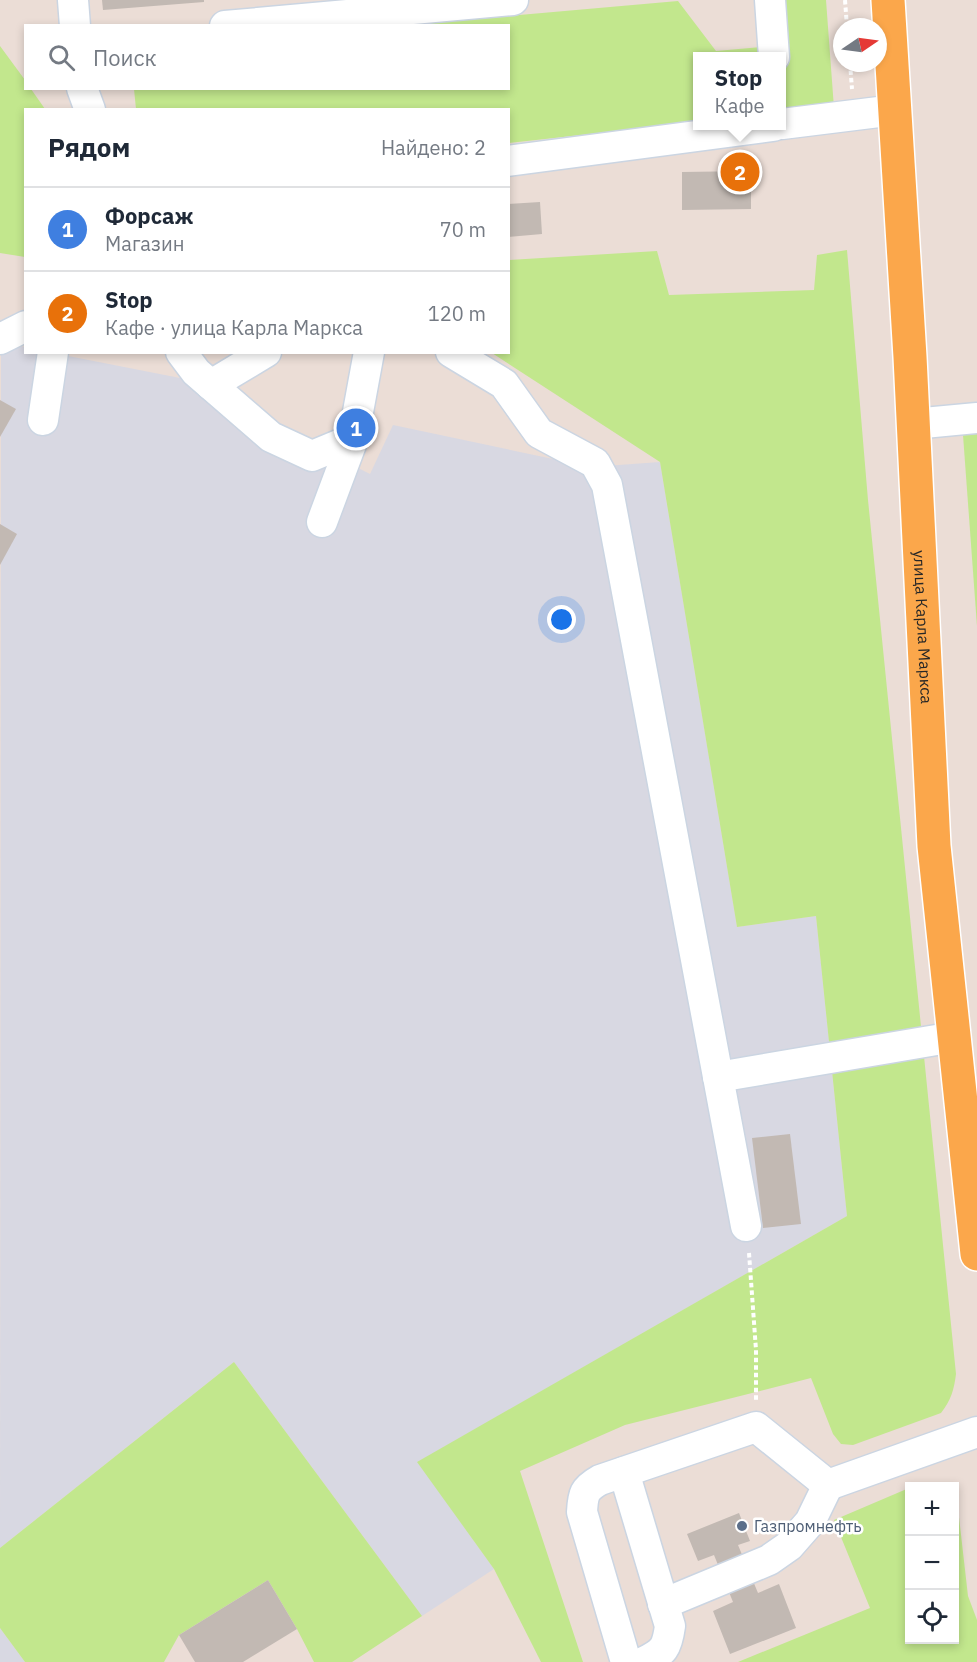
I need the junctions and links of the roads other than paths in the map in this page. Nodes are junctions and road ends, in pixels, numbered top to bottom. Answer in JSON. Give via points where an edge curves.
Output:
{"nodes":[{"id":1,"x":73,"y":0,"type":"edge"},
{"id":2,"x":513,"y":0,"type":"edge"},
{"id":3,"x":770,"y":0,"type":"edge"},
{"id":4,"x":888,"y":0,"type":"edge"},
{"id":5,"x":286,"y":10,"type":"edge"},
{"id":6,"x":75,"y":24,"type":"edge"},
{"id":7,"x":233,"y":24,"type":"edge"},
{"id":8,"x":774,"y":52,"type":"edge"},
{"id":9,"x":83,"y":90,"type":"edge"},
{"id":10,"x":89,"y":108,"type":"edge"},
{"id":11,"x":895,"y":110,"type":"junction"},
{"id":12,"x":786,"y":124,"type":"edge"},
{"id":13,"x":743,"y":130,"type":"edge"},
{"id":14,"x":510,"y":161,"type":"edge"},
{"id":15,"x":24,"y":327,"type":"edge"},
{"id":16,"x":0,"y":339,"type":"edge"},
{"id":17,"x":53,"y":354,"type":"edge"},
{"id":18,"x":183,"y":354,"type":"edge"},
{"id":19,"x":263,"y":354,"type":"edge"},
{"id":20,"x":369,"y":354,"type":"edge"},
{"id":21,"x":454,"y":354,"type":"edge"},
{"id":22,"x":211,"y":385,"type":"junction"},
{"id":23,"x":977,"y":418,"type":"edge"},
{"id":24,"x":43,"y":420,"type":"dead end"},
{"id":25,"x":913,"y":424,"type":"junction"},
{"id":26,"x":353,"y":439,"type":"junction"},
{"id":27,"x":322,"y":522,"type":"dead end"},
{"id":28,"x":954,"y":1037,"type":"junction"},
{"id":29,"x":718,"y":1077,"type":"junction"},
{"id":30,"x":746,"y":1226,"type":"road end"},
{"id":31,"x":977,"y":1254,"type":"edge"},
{"id":32,"x":977,"y":1432,"type":"edge"},
{"id":33,"x":624,"y":1472,"type":"junction"},
{"id":34,"x":828,"y":1485,"type":"junction"},
{"id":35,"x":663,"y":1604,"type":"junction"},
{"id":36,"x":626,"y":1662,"type":"edge"},
{"id":37,"x":644,"y":1662,"type":"edge"}],
"edges":[{"from":1,"to":6,"type":"street"},
{"from":2,"to":5,"type":"street"},
{"from":3,"to":8,"type":"street"},
{"from":4,"to":11,"type":"main road","name":"улица Карла Маркса"},
{"from":5,"to":7,"type":"street"},
{"from":9,"to":10,"type":"street"},
{"from":11,"to":12,"type":"street"},
{"from":11,"to":25,"type":"main road","name":"улица Карла Маркса"},
{"from":13,"to":14,"type":"street"},
{"from":15,"to":16,"type":"street"},
{"from":17,"to":24,"type":"street"},
{"from":18,"to":22,"type":"street"},
{"from":19,"to":22,"type":"street"},
{"from":20,"to":26,"type":"street"},
{"from":21,"to":29,"type":"street","via":[[504,384],[539,433],[595,463],[607,485]]},
{"from":22,"to":26,"type":"street","via":[[271,437],[312,456]]},
{"from":23,"to":25,"type":"street"},
{"from":25,"to":28,"type":"main road","name":"улица Карла Маркса","via":[[934,846]]},
{"from":26,"to":27,"type":"street"},
{"from":28,"to":29,"type":"street"},
{"from":28,"to":31,"type":"main road","name":"улица Карла Маркса"},
{"from":29,"to":30,"type":"street"},
{"from":32,"to":34,"type":"street"},
{"from":33,"to":34,"type":"street","via":[[756,1427]]},
{"from":33,"to":35,"type":"street"},
{"from":33,"to":36,"type":"street","via":[[589,1486],[583,1496],[582,1512]]},
{"from":34,"to":35,"type":"street","via":[[810,1522],[789,1546],[769,1560]]},
{"from":35,"to":37,"type":"street","via":[[670,1626],[668,1642],[659,1654]]}]}
